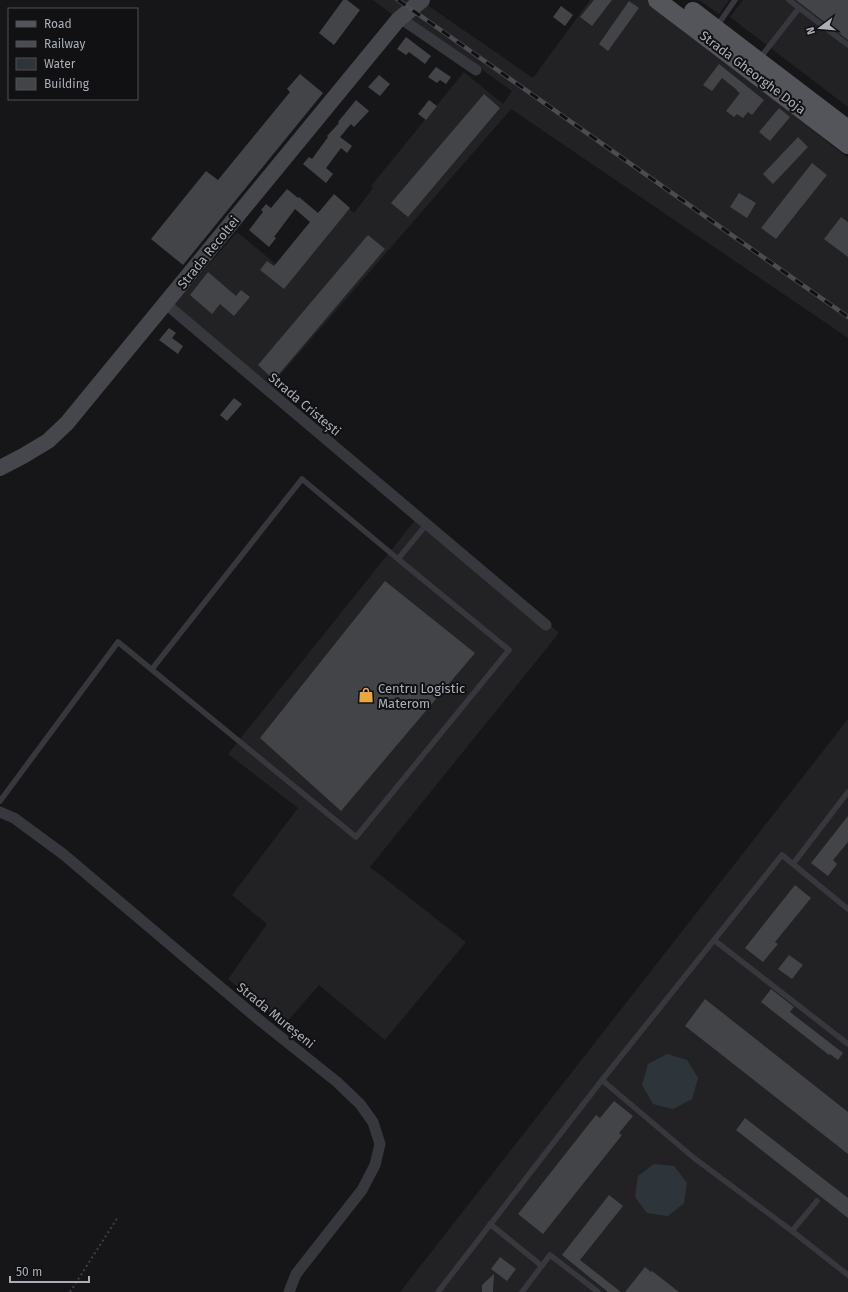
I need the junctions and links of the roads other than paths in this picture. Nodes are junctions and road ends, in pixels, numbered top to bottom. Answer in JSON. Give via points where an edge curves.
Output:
{"nodes":[{"id":1,"x":422,"y":0,"type":"edge"},
{"id":2,"x":657,"y":0,"type":"edge"},
{"id":3,"x":678,"y":0,"type":"edge"},
{"id":4,"x":735,"y":0,"type":"edge"},
{"id":5,"x":789,"y":0,"type":"edge"},
{"id":6,"x":799,"y":8,"type":"junction"},
{"id":7,"x":400,"y":18,"type":"junction"},
{"id":8,"x":711,"y":33,"type":"junction"},
{"id":9,"x":848,"y":45,"type":"edge"},
{"id":10,"x":758,"y":60,"type":"junction"},
{"id":11,"x":476,"y":70,"type":"dead end"},
{"id":12,"x":848,"y":128,"type":"edge"},
{"id":13,"x":848,"y":145,"type":"edge"},
{"id":14,"x":166,"y":304,"type":"junction"},
{"id":15,"x":0,"y":468,"type":"edge"},
{"id":16,"x":426,"y":525,"type":"junction"},
{"id":17,"x":398,"y":559,"type":"junction"},
{"id":18,"x":546,"y":625,"type":"dead end"},
{"id":19,"x":152,"y":669,"type":"junction"},
{"id":20,"x":848,"y":792,"type":"edge"},
{"id":21,"x":0,"y":801,"type":"edge"},
{"id":22,"x":0,"y":812,"type":"edge"},
{"id":23,"x":793,"y":864,"type":"junction"},
{"id":24,"x":848,"y":909,"type":"edge"},
{"id":25,"x":714,"y":940,"type":"junction"},
{"id":26,"x":848,"y":1044,"type":"edge"},
{"id":27,"x":602,"y":1080,"type":"junction"},
{"id":28,"x":817,"y":1201,"type":"dead end"},
{"id":29,"x":490,"y":1224,"type":"junction"},
{"id":30,"x":792,"y":1231,"type":"junction"},
{"id":31,"x":542,"y":1266,"type":"junction"},
{"id":32,"x":848,"y":1275,"type":"edge"},
{"id":33,"x":289,"y":1292,"type":"edge"},
{"id":34,"x":438,"y":1292,"type":"edge"},
{"id":35,"x":522,"y":1292,"type":"edge"},
{"id":36,"x":598,"y":1292,"type":"edge"}],
"edges":[{"from":1,"to":7,"type":"street","name":"Strada Recoltei"},
{"from":2,"to":8,"type":"main road","name":"Strada Gheorghe Doja"},
{"from":3,"to":8,"type":"main road","name":"Strada Gheorghe Doja"},
{"from":4,"to":8,"type":"lane"},
{"from":5,"to":6,"type":"lane"},
{"from":6,"to":9,"type":"lane"},
{"from":6,"to":10,"type":"lane"},
{"from":7,"to":11,"type":"street"},
{"from":7,"to":14,"type":"street","name":"Strada Recoltei"},
{"from":8,"to":10,"type":"main road","name":"Strada Gheorghe Doja"},
{"from":8,"to":13,"type":"main road","name":"Strada Gheorghe Doja"},
{"from":10,"to":12,"type":"main road","name":"Strada Gheorghe Doja"},
{"from":14,"to":15,"type":"street","name":"Strada Recoltei","via":[[68,423],[48,441]]},
{"from":14,"to":16,"type":"street","name":"Strada Cristești"},
{"from":16,"to":17,"type":"lane"},
{"from":16,"to":18,"type":"street","name":"Strada Cristești"},
{"from":17,"to":19,"type":"lane","via":[[302,479]]},
{"from":17,"to":19,"type":"lane","via":[[509,650],[356,837]]},
{"from":19,"to":21,"type":"lane","via":[[118,642]]},
{"from":20,"to":23,"type":"lane"},
{"from":22,"to":33,"type":"street","name":"Strada Mureșeni","via":[[14,818],[63,854],[336,1082],[360,1104],[373,1122],[380,1144],[375,1165],[362,1190],[296,1274]]},
{"from":23,"to":24,"type":"lane"},
{"from":23,"to":25,"type":"lane","via":[[782,855]]},
{"from":25,"to":26,"type":"lane"},
{"from":25,"to":27,"type":"lane"},
{"from":27,"to":29,"type":"lane"},
{"from":27,"to":30,"type":"lane","via":[[694,1158]]},
{"from":28,"to":30,"type":"lane"},
{"from":29,"to":31,"type":"lane"},
{"from":29,"to":34,"type":"lane"},
{"from":30,"to":32,"type":"lane"},
{"from":31,"to":35,"type":"lane"},
{"from":31,"to":36,"type":"lane","via":[[550,1255]]}]}
